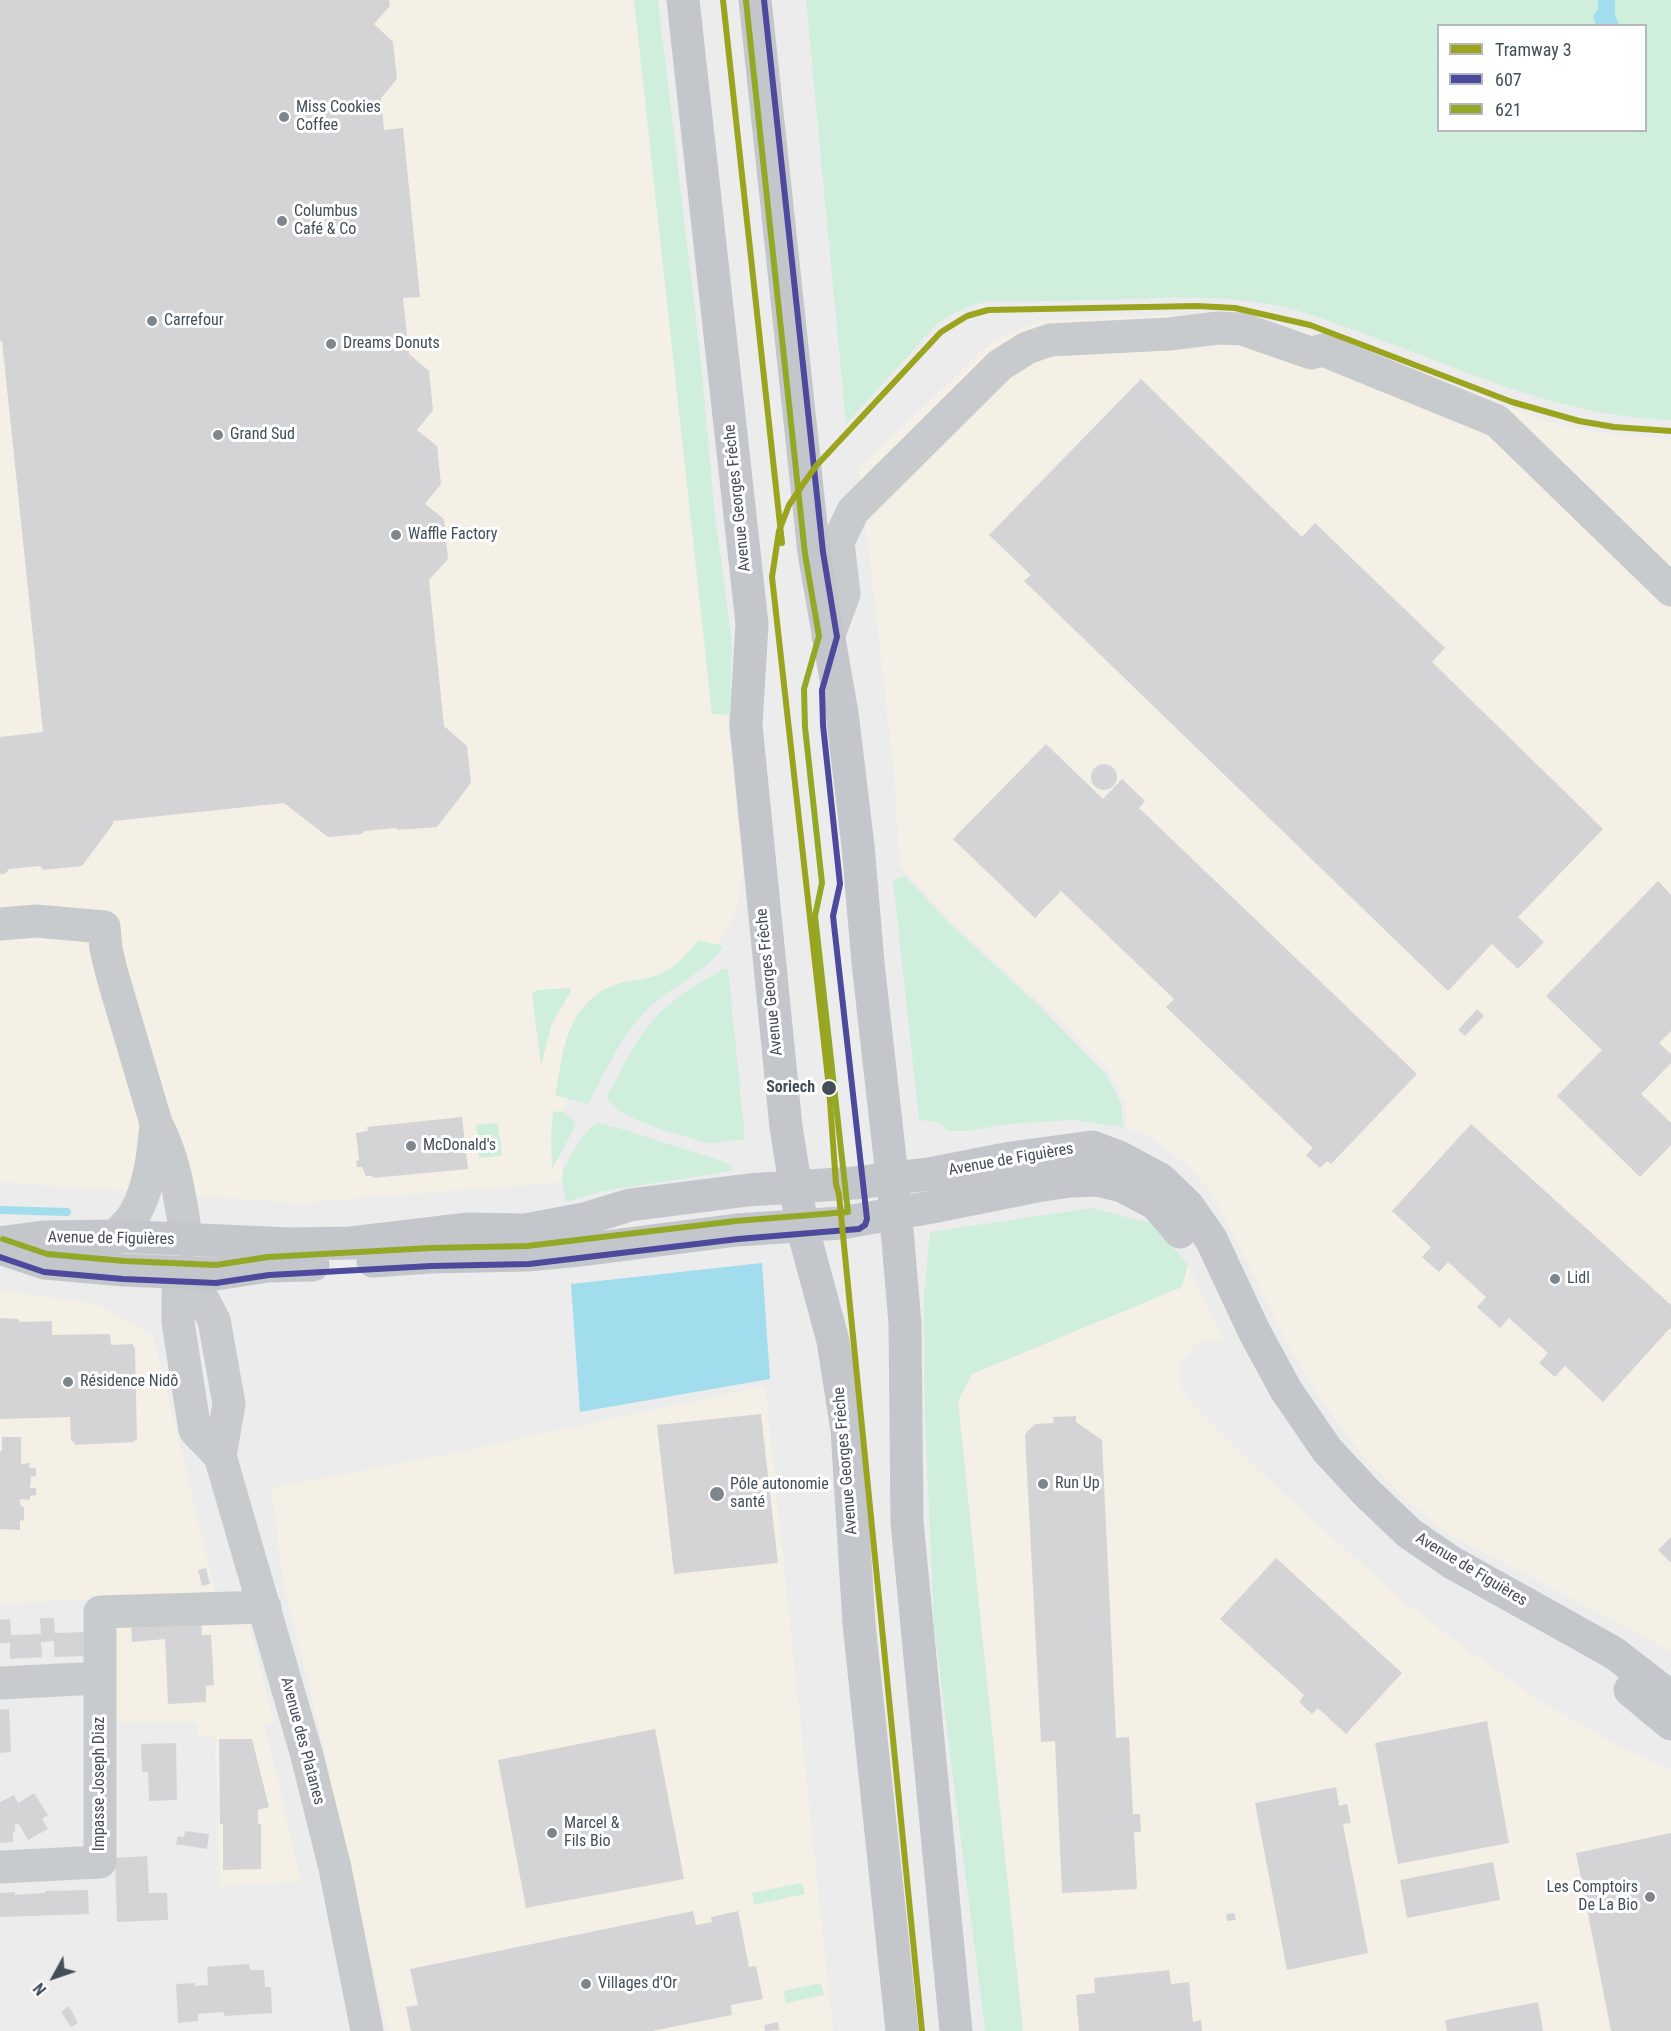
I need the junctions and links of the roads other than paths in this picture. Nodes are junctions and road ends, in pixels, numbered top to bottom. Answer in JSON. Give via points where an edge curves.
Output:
{"nodes":[{"id":1,"x":683,"y":0,"type":"edge"},
{"id":2,"x":754,"y":0,"type":"edge"},
{"id":3,"x":1671,"y":590,"type":"edge"},
{"id":4,"x":828,"y":637,"type":"junction"},
{"id":5,"x":0,"y":924,"type":"edge"},
{"id":6,"x":156,"y":1123,"type":"junction"},
{"id":7,"x":892,"y":1178,"type":"junction"},
{"id":8,"x":796,"y":1187,"type":"junction"},
{"id":9,"x":896,"y":1214,"type":"junction"},
{"id":10,"x":802,"y":1226,"type":"junction"},
{"id":11,"x":586,"y":1234,"type":"junction"},
{"id":12,"x":115,"y":1236,"type":"junction"},
{"id":13,"x":0,"y":1243,"type":"edge"},
{"id":14,"x":0,"y":1248,"type":"edge"},
{"id":15,"x":187,"y":1256,"type":"junction"},
{"id":16,"x":265,"y":1607,"type":"junction"},
{"id":17,"x":100,"y":1678,"type":"junction"},
{"id":18,"x":0,"y":1683,"type":"edge"},
{"id":19,"x":1671,"y":1697,"type":"edge"},
{"id":20,"x":1671,"y":1724,"type":"edge"},
{"id":21,"x":0,"y":1867,"type":"edge"},
{"id":22,"x":367,"y":2031,"type":"edge"},
{"id":23,"x":902,"y":2031,"type":"edge"},
{"id":24,"x":956,"y":2031,"type":"edge"}],
"edges":[{"from":1,"to":8,"type":"main road","name":"Avenue Georges Frêche","via":[[752,624],[746,724],[786,1127]]},
{"from":2,"to":4,"type":"main road","via":[[814,553]]},
{"from":3,"to":4,"type":"street","via":[[1497,421],[1323,350],[1311,353],[1242,329],[1218,328],[1050,340],[1027,348],[1000,365],[853,511],[838,542],[844,594]]},
{"from":4,"to":7,"type":"main road","via":[[842,713],[858,846]]},
{"from":5,"to":6,"type":"street","via":[[36,921],[104,927],[112,974]]},
{"from":6,"to":12,"type":"street","via":[[145,1192],[133,1217]]},
{"from":6,"to":15,"type":"street","via":[[174,1168]]},
{"from":7,"to":8,"type":"main road","name":"Avenue de Figuières"},
{"from":7,"to":9,"type":"main road"},
{"from":7,"to":19,"type":"main road","name":"Avenue de Figuières","via":[[1092,1147],[1160,1179],[1188,1206],[1211,1239],[1286,1390],[1327,1450],[1367,1493],[1409,1533],[1451,1562],[1614,1653]]},
{"from":8,"to":10,"type":"main road","name":"Avenue Georges Frêche"},
{"from":8,"to":11,"type":"main road","name":"Avenue de Figuières","via":[[630,1205]]},
{"from":9,"to":10,"type":"main road","name":"Avenue de Figuières"},
{"from":9,"to":20,"type":"main road","name":"Avenue de Figuières","via":[[1088,1180],[1122,1186],[1156,1204],[1192,1249],[1270,1403],[1311,1463],[1355,1510],[1439,1578],[1575,1652]]},
{"from":9,"to":24,"type":"main road","via":[[905,1324],[907,1522]]},
{"from":10,"to":11,"type":"main road","name":"Avenue de Figuières"},
{"from":10,"to":23,"type":"main road","name":"Avenue Georges Frêche","via":[[833,1341],[847,1430],[859,1624]]},
{"from":11,"to":15,"type":"main road","name":"Avenue de Figuières","via":[[431,1257],[268,1266],[216,1274]]},
{"from":12,"to":13,"type":"main road","name":"Avenue de Figuières","via":[[43,1237]]},
{"from":12,"to":15,"type":"main road","name":"Avenue de Figuières"},
{"from":14,"to":15,"type":"main road","name":"Avenue de Figuières","via":[[45,1263],[123,1270]]},
{"from":15,"to":16,"type":"street","name":"Avenue des Platanes","via":[[178,1292],[178,1322],[195,1430],[220,1456]]},
{"from":16,"to":17,"type":"street","name":"Impasse Joseph Diaz","via":[[100,1612]]},
{"from":16,"to":22,"type":"street","name":"Avenue des Platanes","via":[[335,1868]]},
{"from":17,"to":18,"type":"street"},
{"from":17,"to":21,"type":"street","name":"Impasse Joseph Diaz","via":[[100,1863]]}]}
